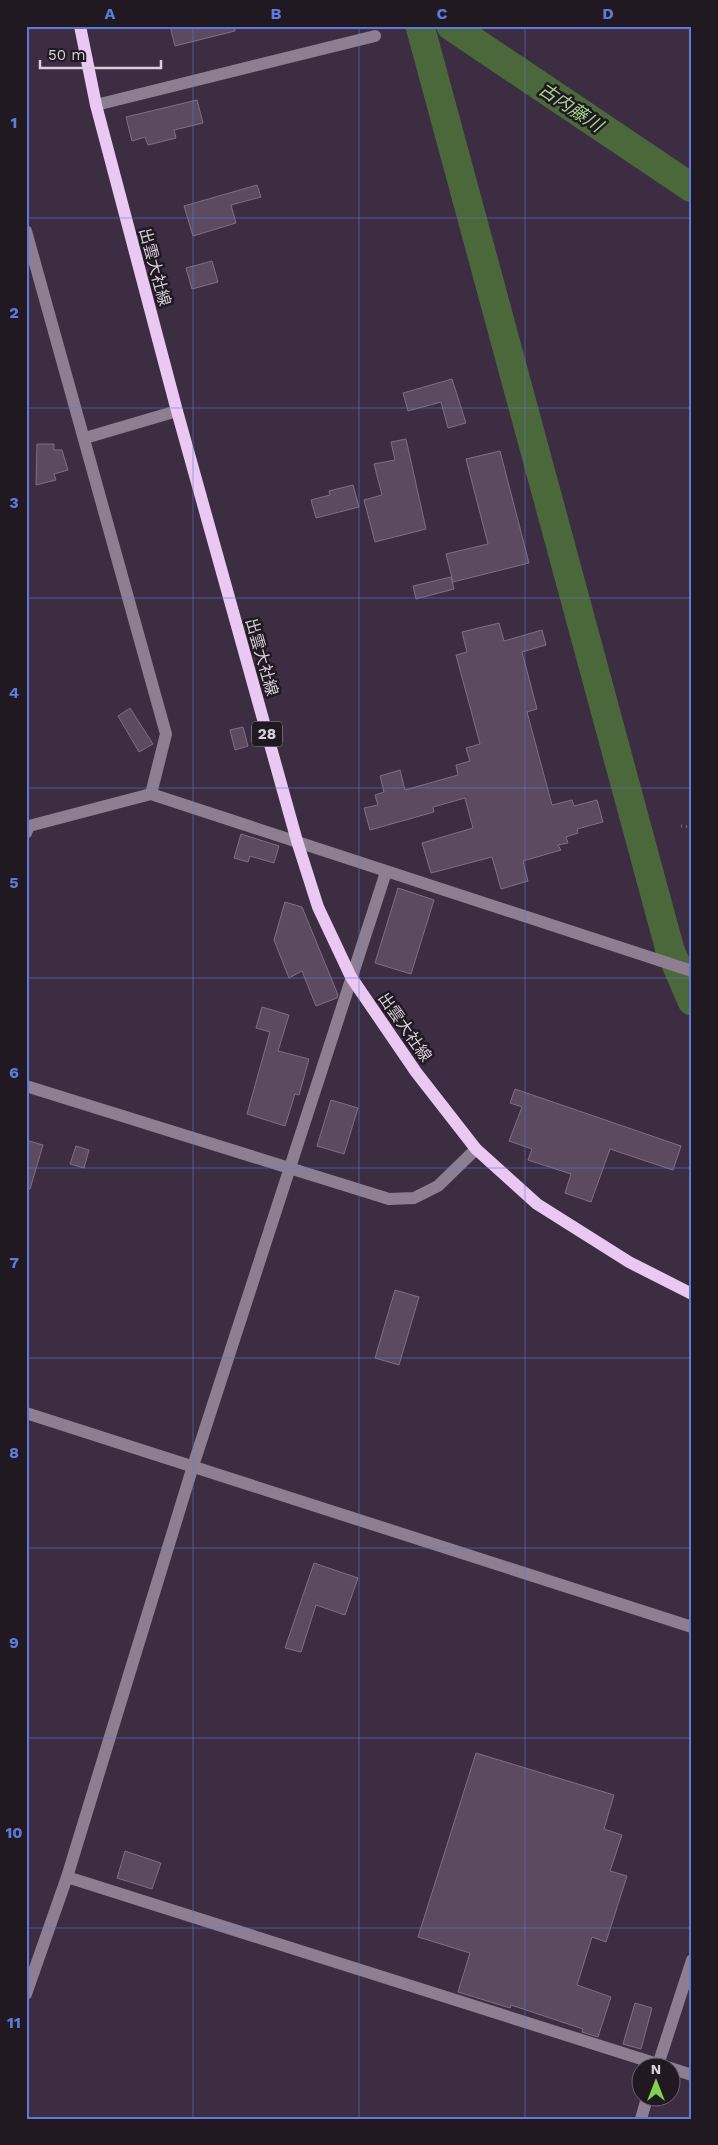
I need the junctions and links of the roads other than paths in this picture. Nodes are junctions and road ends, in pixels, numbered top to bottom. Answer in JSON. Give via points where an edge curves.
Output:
{"nodes":[{"id":1,"x":80,"y":26,"type":"edge"},
{"id":2,"x":375,"y":36,"type":"dead end"},
{"id":3,"x":96,"y":105,"type":"junction"},
{"id":4,"x":26,"y":232,"type":"edge"},
{"id":5,"x":177,"y":411,"type":"junction"},
{"id":6,"x":85,"y":438,"type":"junction"},
{"id":7,"x":151,"y":794,"type":"junction"},
{"id":8,"x":26,"y":833,"type":"edge"},
{"id":9,"x":297,"y":841,"type":"junction"},
{"id":10,"x":386,"y":872,"type":"junction"},
{"id":11,"x":692,"y":971,"type":"edge"},
{"id":12,"x":351,"y":977,"type":"junction"},
{"id":13,"x":26,"y":1086,"type":"edge"},
{"id":14,"x":476,"y":1149,"type":"junction"},
{"id":15,"x":290,"y":1169,"type":"junction"},
{"id":16,"x":692,"y":1294,"type":"edge"},
{"id":17,"x":26,"y":1412,"type":"edge"},
{"id":18,"x":193,"y":1466,"type":"junction"},
{"id":19,"x":692,"y":1627,"type":"edge"},
{"id":20,"x":67,"y":1878,"type":"junction"},
{"id":21,"x":692,"y":1960,"type":"edge"},
{"id":22,"x":26,"y":1994,"type":"edge"},
{"id":23,"x":639,"y":2058,"type":"edge"},
{"id":24,"x":666,"y":2058,"type":"edge"},
{"id":25,"x":680,"y":2071,"type":"edge"},
{"id":26,"x":692,"y":2075,"type":"edge"}],
"edges":[{"from":1,"to":3,"type":"main road","name":"出雲大社線","number":"28"},
{"from":2,"to":3,"type":"street"},
{"from":3,"to":5,"type":"main road","name":"出雲大社線","number":"28"},
{"from":4,"to":6,"type":"street"},
{"from":5,"to":6,"type":"street"},
{"from":5,"to":9,"type":"main road","name":"出雲大社線","number":"28"},
{"from":6,"to":7,"type":"street","via":[[166,734]]},
{"from":7,"to":8,"type":"street","via":[[29,826]]},
{"from":7,"to":9,"type":"street"},
{"from":9,"to":10,"type":"street"},
{"from":9,"to":12,"type":"main road","name":"出雲大社線","number":"28","via":[[318,907]]},
{"from":10,"to":11,"type":"street"},
{"from":10,"to":12,"type":"street"},
{"from":12,"to":14,"type":"main road","name":"出雲大社線","number":"28","via":[[416,1072]]},
{"from":12,"to":15,"type":"street"},
{"from":13,"to":15,"type":"street"},
{"from":14,"to":15,"type":"street","via":[[438,1186],[414,1198],[389,1199]]},
{"from":14,"to":16,"type":"main road","name":"出雲大社線","number":"28","via":[[536,1204],[629,1262]]},
{"from":15,"to":18,"type":"street"},
{"from":17,"to":18,"type":"street"},
{"from":18,"to":19,"type":"street"},
{"from":18,"to":20,"type":"street"},
{"from":20,"to":22,"type":"street"},
{"from":20,"to":23,"type":"street"},
{"from":21,"to":24,"type":"street"},
{"from":25,"to":26,"type":"street"}]}
